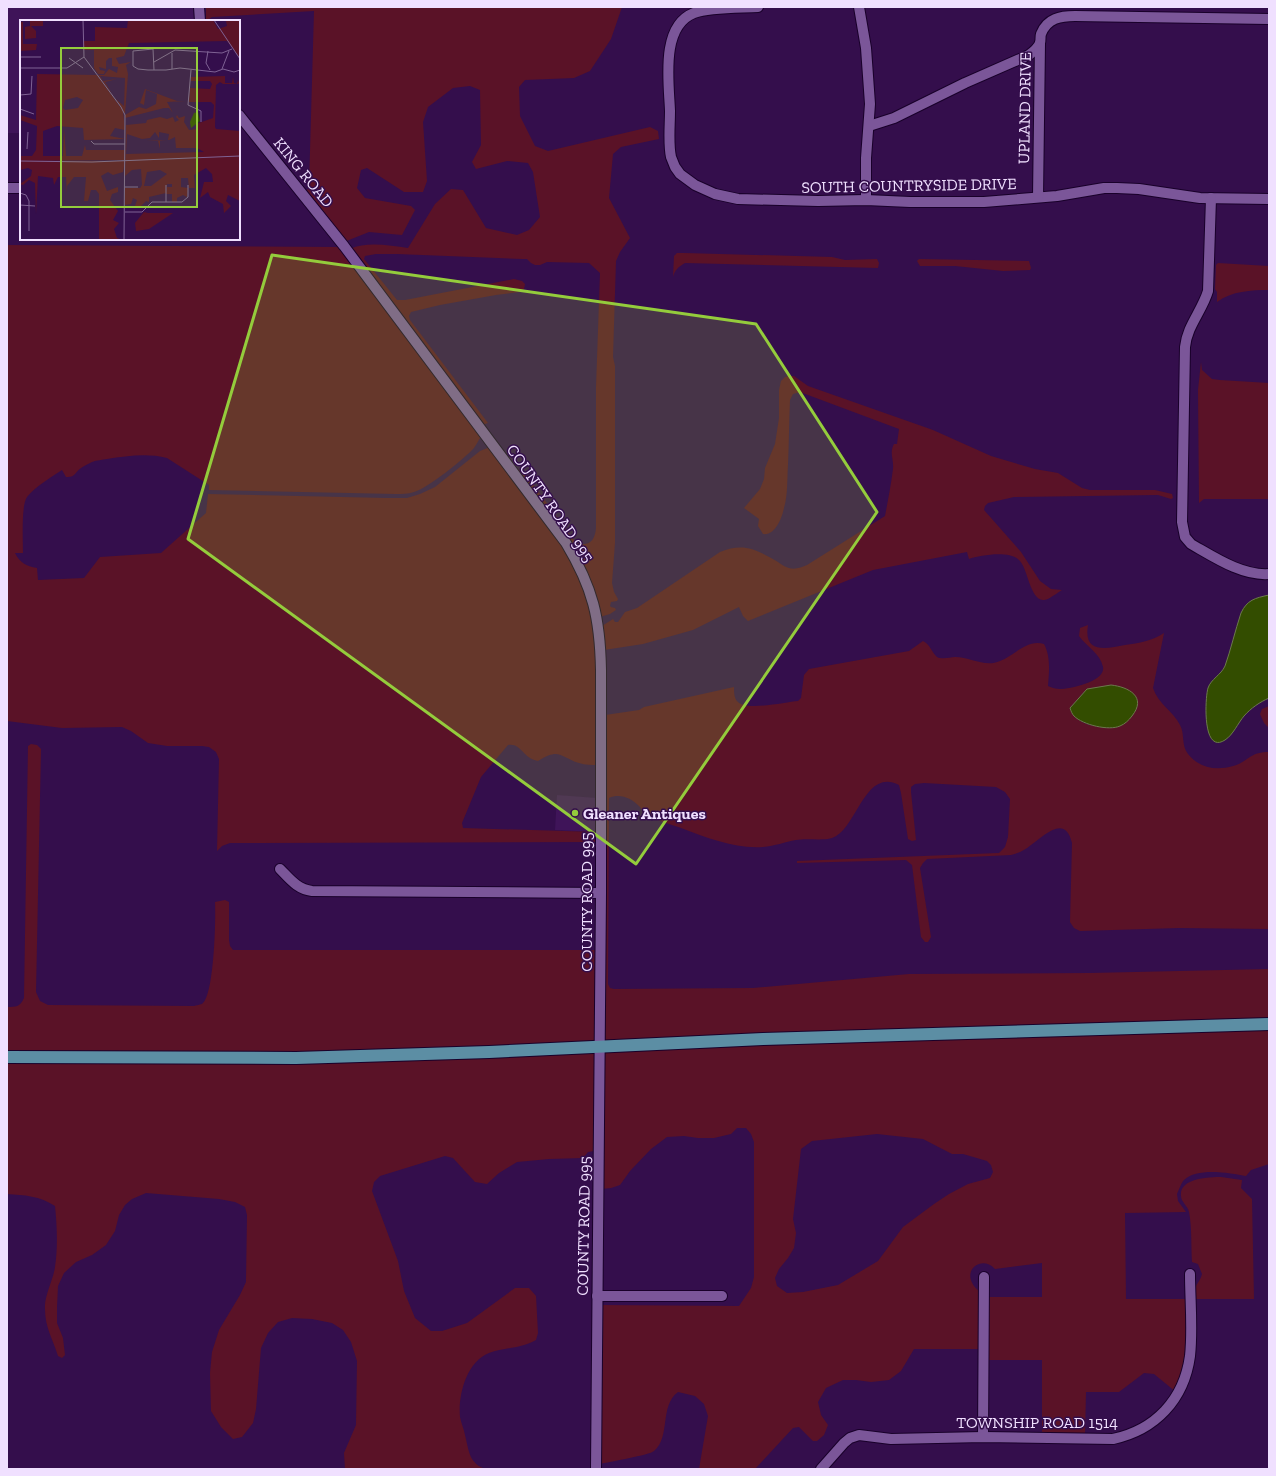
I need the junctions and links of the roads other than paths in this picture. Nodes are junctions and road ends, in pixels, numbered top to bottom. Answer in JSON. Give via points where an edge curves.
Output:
{"nodes":[{"id":1,"x":199,"y":7,"type":"edge"},
{"id":2,"x":758,"y":7,"type":"edge"},
{"id":3,"x":859,"y":7,"type":"edge"},
{"id":4,"x":1269,"y":19,"type":"edge"},
{"id":5,"x":200,"y":20,"type":"edge"},
{"id":6,"x":1040,"y":43,"type":"junction"},
{"id":7,"x":240,"y":116,"type":"edge"},
{"id":8,"x":869,"y":126,"type":"junction"},
{"id":9,"x":7,"y":188,"type":"edge"},
{"id":10,"x":20,"y":188,"type":"edge"},
{"id":11,"x":1038,"y":197,"type":"junction"},
{"id":12,"x":1212,"y":198,"type":"junction"},
{"id":13,"x":1269,"y":199,"type":"edge"},
{"id":14,"x":866,"y":200,"type":"junction"},
{"id":15,"x":345,"y":248,"type":"joint"},
{"id":16,"x":1269,"y":574,"type":"edge"},
{"id":17,"x":280,"y":869,"type":"dead end"},
{"id":18,"x":601,"y":893,"type":"junction"},
{"id":19,"x":1269,"y":1024,"type":"edge"},
{"id":20,"x":600,"y":1046,"type":"junction"},
{"id":21,"x":7,"y":1057,"type":"edge"},
{"id":22,"x":1190,"y":1274,"type":"dead end"},
{"id":23,"x":984,"y":1277,"type":"dead end"},
{"id":24,"x":597,"y":1296,"type":"junction"},
{"id":25,"x":722,"y":1296,"type":"dead end"},
{"id":26,"x":983,"y":1437,"type":"junction"},
{"id":27,"x":596,"y":1469,"type":"edge"},
{"id":28,"x":821,"y":1469,"type":"edge"}],
"edges":[{"from":1,"to":5,"type":"street"},
{"from":2,"to":14,"type":"street","name":"SOUTH COUNTRYSIDE DRIVE","via":[[694,13],[678,26],[670,45],[668,79],[670,148],[675,167],[695,185],[715,194],[738,199]]},
{"from":3,"to":8,"type":"street","via":[[868,60]]},
{"from":4,"to":6,"type":"street","via":[[1058,17],[1050,21],[1041,34]]},
{"from":6,"to":8,"type":"street","via":[[1029,55],[894,118]]},
{"from":6,"to":11,"type":"street","name":"UPLAND DRIVE"},
{"from":7,"to":15,"type":"street","name":"KING ROAD"},
{"from":8,"to":14,"type":"street"},
{"from":9,"to":10,"type":"street"},
{"from":11,"to":12,"type":"street","name":"SOUTH COUNTRYSIDE DRIVE","via":[[1117,188]]},
{"from":11,"to":14,"type":"street","name":"SOUTH COUNTRYSIDE DRIVE","via":[[984,202]]},
{"from":12,"to":13,"type":"street","name":"SOUTH COUNTRYSIDE DRIVE"},
{"from":12,"to":16,"type":"street","via":[[1208,291],[1187,335],[1185,347],[1182,522],[1185,537],[1191,544],[1240,569],[1256,574]]},
{"from":15,"to":18,"type":"street","name":"COUNTY ROAD 995","via":[[566,544],[584,575],[598,622],[601,663]]},
{"from":17,"to":18,"type":"street","via":[[301,889],[312,891]]},
{"from":18,"to":20,"type":"street","name":"COUNTY ROAD 995"},
{"from":19,"to":20,"type":"main road"},
{"from":20,"to":21,"type":"main road","via":[[296,1058]]},
{"from":20,"to":24,"type":"street","name":"COUNTY ROAD 995"},
{"from":22,"to":26,"type":"street","name":"TOWNSHIP ROAD 1514","via":[[1191,1340],[1188,1369],[1177,1395],[1152,1424],[1127,1436],[1113,1439]]},
{"from":23,"to":26,"type":"street"},
{"from":24,"to":25,"type":"street"},
{"from":24,"to":27,"type":"street","name":"COUNTY ROAD 995"},
{"from":26,"to":28,"type":"street","name":"TOWNSHIP ROAD 1514","via":[[891,1439],[855,1435],[844,1443]]}]}
